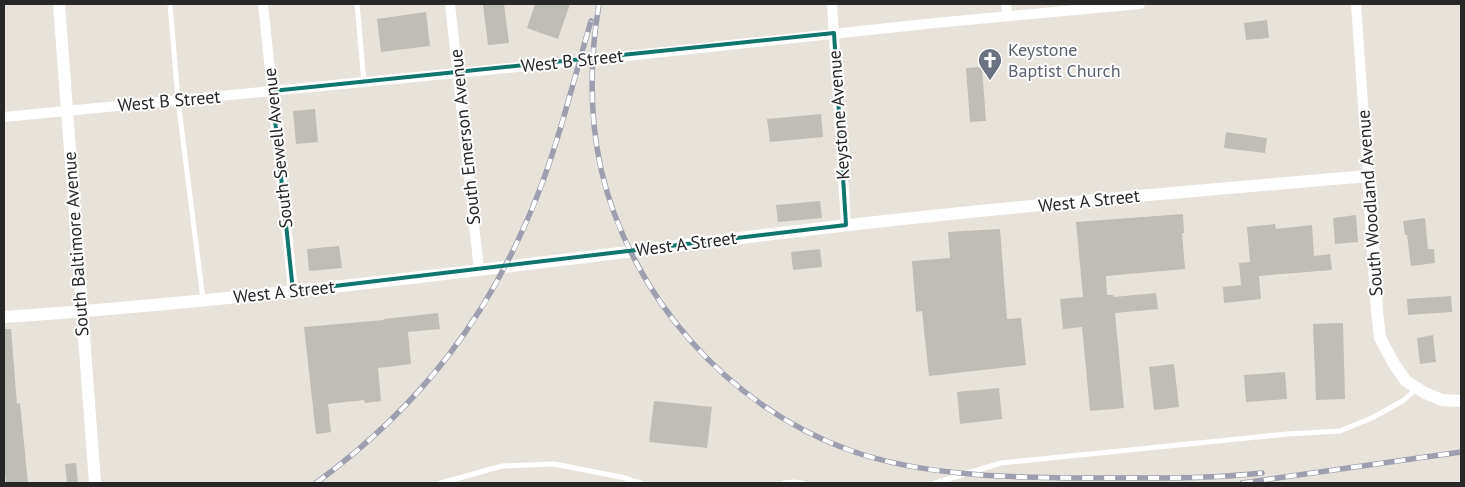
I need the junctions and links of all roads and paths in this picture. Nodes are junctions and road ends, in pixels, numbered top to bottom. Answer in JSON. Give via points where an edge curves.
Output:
{"nodes":[{"id":1,"x":59,"y":4,"type":"edge"},
{"id":2,"x":170,"y":4,"type":"edge"},
{"id":3,"x":263,"y":4,"type":"edge"},
{"id":4,"x":357,"y":4,"type":"edge"},
{"id":5,"x":450,"y":4,"type":"edge"},
{"id":6,"x":832,"y":4,"type":"edge"},
{"id":7,"x":1006,"y":4,"type":"edge"},
{"id":8,"x":1140,"y":4,"type":"edge"},
{"id":9,"x":1356,"y":4,"type":"edge"},
{"id":10,"x":1007,"y":16,"type":"junction"},
{"id":11,"x":834,"y":33,"type":"junction"},
{"id":12,"x":457,"y":73,"type":"junction"},
{"id":13,"x":364,"y":82,"type":"junction"},
{"id":14,"x":272,"y":91,"type":"junction"},
{"id":15,"x":178,"y":100,"type":"junction"},
{"id":16,"x":66,"y":111,"type":"junction"},
{"id":17,"x":4,"y":117,"type":"edge"},
{"id":18,"x":1368,"y":176,"type":"junction"},
{"id":19,"x":846,"y":226,"type":"junction"},
{"id":20,"x":479,"y":270,"type":"junction"},
{"id":21,"x":293,"y":291,"type":"junction"},
{"id":22,"x":204,"y":300,"type":"junction"},
{"id":23,"x":82,"y":312,"type":"junction"},
{"id":24,"x":4,"y":317,"type":"edge"},
{"id":25,"x":1417,"y":388,"type":"junction"},
{"id":26,"x":1461,"y":401,"type":"edge"},
{"id":27,"x":95,"y":483,"type":"edge"},
{"id":28,"x":441,"y":483,"type":"edge"},
{"id":29,"x":640,"y":483,"type":"edge"},
{"id":30,"x":784,"y":483,"type":"edge"},
{"id":31,"x":802,"y":483,"type":"edge"},
{"id":32,"x":935,"y":483,"type":"edge"}],
"edges":[{"from":1,"to":16,"type":"street","name":"South Baltimore Avenue"},
{"from":2,"to":15,"type":"lane"},
{"from":3,"to":14,"type":"street","name":"South Sewell Avenue"},
{"from":4,"to":13,"type":"lane"},
{"from":5,"to":12,"type":"street","name":"South Emerson Avenue"},
{"from":6,"to":11,"type":"street","name":"Keystone Avenue"},
{"from":7,"to":10,"type":"street"},
{"from":8,"to":10,"type":"street","name":"West B Street"},
{"from":9,"to":18,"type":"street","name":"South Woodland Avenue"},
{"from":10,"to":11,"type":"street","name":"West B Street"},
{"from":11,"to":12,"type":"street","name":"West B Street"},
{"from":11,"to":19,"type":"street","name":"Keystone Avenue"},
{"from":12,"to":13,"type":"street","name":"West B Street"},
{"from":12,"to":20,"type":"street","name":"South Emerson Avenue"},
{"from":13,"to":14,"type":"street","name":"West B Street"},
{"from":14,"to":15,"type":"street","name":"West B Street"},
{"from":14,"to":21,"type":"street","name":"South Sewell Avenue"},
{"from":15,"to":16,"type":"street","name":"West B Street"},
{"from":15,"to":22,"type":"lane"},
{"from":16,"to":17,"type":"street","name":"West B Street"},
{"from":16,"to":23,"type":"street","name":"South Baltimore Avenue"},
{"from":18,"to":19,"type":"street","name":"West A Street"},
{"from":18,"to":25,"type":"street","name":"South Woodland Avenue","via":[[1380,338],[1406,381]]},
{"from":19,"to":20,"type":"street","name":"West A Street"},
{"from":20,"to":21,"type":"street","name":"West A Street"},
{"from":21,"to":22,"type":"street","name":"West A Street"},
{"from":22,"to":23,"type":"street","name":"West A Street"},
{"from":23,"to":24,"type":"street","name":"West A Street"},
{"from":23,"to":27,"type":"street","name":"South Baltimore Avenue"},
{"from":25,"to":26,"type":"street","name":"South Woodland Avenue","via":[[1442,400]]},
{"from":25,"to":32,"type":"lane","via":[[1404,400],[1374,417],[1340,431],[1001,463]]},
{"from":28,"to":29,"type":"lane","via":[[502,466],[554,464]]},
{"from":30,"to":31,"type":"lane"}]}
